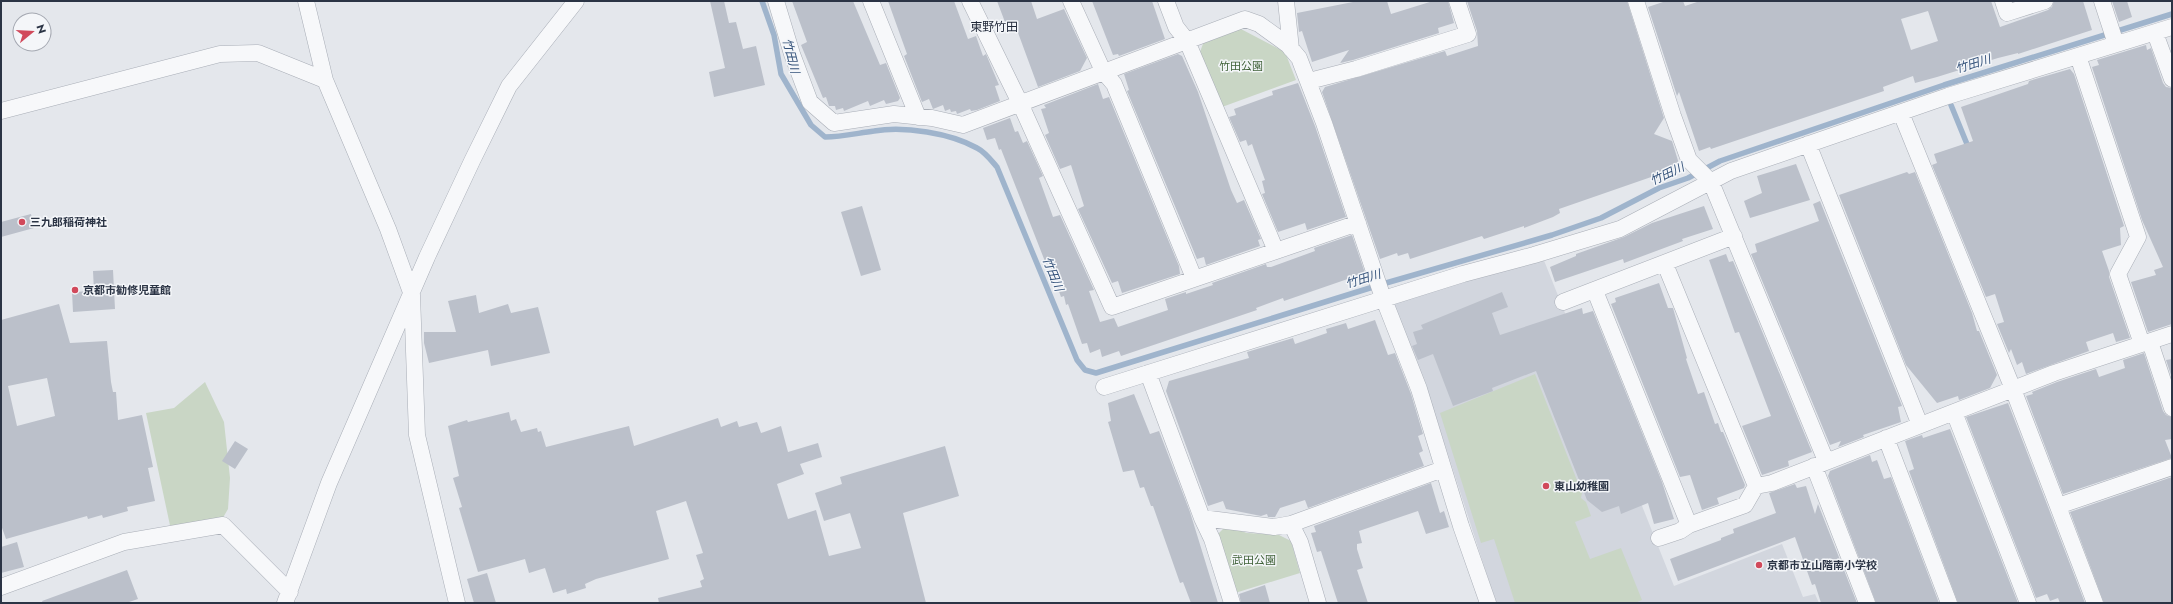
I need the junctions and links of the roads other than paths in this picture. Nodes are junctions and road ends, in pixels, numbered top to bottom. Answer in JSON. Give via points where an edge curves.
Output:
{"nodes":[{"id":1,"x":306,"y":1,"type":"edge"},
{"id":2,"x":576,"y":1,"type":"edge"},
{"id":3,"x":776,"y":1,"type":"edge"},
{"id":4,"x":871,"y":1,"type":"edge"},
{"id":5,"x":970,"y":1,"type":"edge"},
{"id":6,"x":1071,"y":1,"type":"edge"},
{"id":7,"x":1166,"y":1,"type":"edge"},
{"id":8,"x":1286,"y":1,"type":"edge"},
{"id":9,"x":1457,"y":1,"type":"edge"},
{"id":10,"x":1636,"y":1,"type":"edge"},
{"id":11,"x":2003,"y":1,"type":"edge"},
{"id":12,"x":2045,"y":1,"type":"edge"},
{"id":13,"x":2102,"y":1,"type":"edge"},
{"id":14,"x":2172,"y":27,"type":"edge"},
{"id":15,"x":2155,"y":33,"type":"junction"},
{"id":16,"x":2113,"y":36,"type":"junction"},
{"id":17,"x":1187,"y":41,"type":"junction"},
{"id":18,"x":1291,"y":49,"type":"junction"},
{"id":19,"x":2078,"y":56,"type":"junction"},
{"id":20,"x":1103,"y":72,"type":"junction"},
{"id":21,"x":2172,"y":79,"type":"edge"},
{"id":22,"x":325,"y":80,"type":"junction"},
{"id":23,"x":1309,"y":81,"type":"junction"},
{"id":24,"x":1020,"y":103,"type":"junction"},
{"id":25,"x":1,"y":111,"type":"edge"},
{"id":26,"x":1901,"y":112,"type":"junction"},
{"id":27,"x":918,"y":118,"type":"junction"},
{"id":28,"x":1808,"y":144,"type":"junction"},
{"id":29,"x":1707,"y":178,"type":"junction"},
{"id":30,"x":1358,"y":223,"type":"junction"},
{"id":31,"x":1734,"y":236,"type":"junction"},
{"id":32,"x":1276,"y":251,"type":"junction"},
{"id":33,"x":1665,"y":264,"type":"junction"},
{"id":34,"x":1194,"y":278,"type":"junction"},
{"id":35,"x":1595,"y":291,"type":"junction"},
{"id":36,"x":412,"y":295,"type":"junction"},
{"id":37,"x":1382,"y":296,"type":"junction"},
{"id":38,"x":1563,"y":302,"type":"dead end"},
{"id":39,"x":2172,"y":334,"type":"edge"},
{"id":40,"x":2146,"y":343,"type":"junction"},
{"id":41,"x":1148,"y":373,"type":"junction"},
{"id":42,"x":1104,"y":387,"type":"dead end"},
{"id":43,"x":2013,"y":389,"type":"junction"},
{"id":44,"x":2172,"y":408,"type":"edge"},
{"id":45,"x":1954,"y":412,"type":"junction"},
{"id":46,"x":1920,"y":425,"type":"junction"},
{"id":47,"x":1886,"y":438,"type":"junction"},
{"id":48,"x":1820,"y":464,"type":"junction"},
{"id":49,"x":2172,"y":467,"type":"edge"},
{"id":50,"x":1444,"y":469,"type":"junction"},
{"id":51,"x":1756,"y":486,"type":"junction"},
{"id":52,"x":2058,"y":506,"type":"junction"},
{"id":53,"x":1202,"y":518,"type":"junction"},
{"id":54,"x":1291,"y":524,"type":"junction"},
{"id":55,"x":1689,"y":525,"type":"junction"},
{"id":56,"x":1659,"y":538,"type":"dead end"},
{"id":57,"x":1,"y":587,"type":"edge"},
{"id":58,"x":287,"y":598,"type":"edge"},
{"id":59,"x":458,"y":603,"type":"edge"},
{"id":60,"x":1232,"y":603,"type":"edge"},
{"id":61,"x":1318,"y":603,"type":"edge"},
{"id":62,"x":1488,"y":603,"type":"edge"},
{"id":63,"x":1867,"y":603,"type":"edge"},
{"id":64,"x":1949,"y":603,"type":"edge"},
{"id":65,"x":2028,"y":603,"type":"edge"},
{"id":66,"x":2095,"y":603,"type":"edge"}],
"edges":[{"from":1,"to":22,"type":"street"},
{"from":2,"to":36,"type":"street","via":[[509,86],[427,257]]},
{"from":3,"to":27,"type":"street","via":[[810,102],[834,123],[894,114]]},
{"from":4,"to":27,"type":"street"},
{"from":5,"to":24,"type":"street"},
{"from":6,"to":20,"type":"street"},
{"from":7,"to":17,"type":"street","via":[[1176,27]]},
{"from":8,"to":18,"type":"street"},
{"from":9,"to":23,"type":"street","via":[[1468,34]]},
{"from":10,"to":29,"type":"street","via":[[1689,160]]},
{"from":11,"to":12,"type":"street","via":[[2007,13]]},
{"from":13,"to":16,"type":"street"},
{"from":14,"to":15,"type":"street"},
{"from":15,"to":16,"type":"street"},
{"from":15,"to":21,"type":"street"},
{"from":16,"to":19,"type":"street"},
{"from":17,"to":18,"type":"street","via":[[1245,19],[1259,24]]},
{"from":17,"to":20,"type":"street"},
{"from":17,"to":32,"type":"street"},
{"from":18,"to":23,"type":"street","via":[[1299,58]]},
{"from":19,"to":26,"type":"street"},
{"from":19,"to":40,"type":"street","via":[[2138,237],[2118,274]]},
{"from":20,"to":24,"type":"street"},
{"from":20,"to":34,"type":"street","via":[[1114,84]]},
{"from":22,"to":25,"type":"street","via":[[258,53],[220,54]]},
{"from":22,"to":36,"type":"street","via":[[388,229]]},
{"from":23,"to":30,"type":"street"},
{"from":24,"to":27,"type":"street","via":[[963,125],[932,118]]},
{"from":24,"to":34,"type":"street","via":[[1112,307]]},
{"from":26,"to":28,"type":"street"},
{"from":26,"to":43,"type":"street"},
{"from":28,"to":29,"type":"street"},
{"from":28,"to":46,"type":"street"},
{"from":29,"to":31,"type":"street"},
{"from":29,"to":37,"type":"street","via":[[1620,228],[1534,255]]},
{"from":30,"to":32,"type":"street"},
{"from":30,"to":37,"type":"street"},
{"from":31,"to":33,"type":"street"},
{"from":31,"to":48,"type":"street"},
{"from":32,"to":34,"type":"street"},
{"from":33,"to":35,"type":"street"},
{"from":33,"to":51,"type":"street"},
{"from":35,"to":38,"type":"street"},
{"from":35,"to":55,"type":"street"},
{"from":36,"to":58,"type":"street","via":[[329,483]]},
{"from":36,"to":59,"type":"street","via":[[417,435]]},
{"from":37,"to":41,"type":"street"},
{"from":37,"to":50,"type":"street","via":[[1419,389]]},
{"from":39,"to":40,"type":"street"},
{"from":40,"to":43,"type":"street"},
{"from":40,"to":44,"type":"street"},
{"from":41,"to":42,"type":"street"},
{"from":41,"to":53,"type":"street"},
{"from":43,"to":45,"type":"street"},
{"from":43,"to":52,"type":"street"},
{"from":45,"to":46,"type":"street"},
{"from":45,"to":65,"type":"street"},
{"from":46,"to":47,"type":"street"},
{"from":47,"to":48,"type":"street"},
{"from":47,"to":64,"type":"street"},
{"from":48,"to":51,"type":"street","via":[[1772,483]]},
{"from":48,"to":63,"type":"street"},
{"from":49,"to":52,"type":"street"},
{"from":50,"to":54,"type":"street"},
{"from":50,"to":62,"type":"street"},
{"from":51,"to":55,"type":"street","via":[[1744,505]]},
{"from":52,"to":66,"type":"street"},
{"from":53,"to":54,"type":"street","via":[[1274,527]]},
{"from":53,"to":60,"type":"street","via":[[1212,539]]},
{"from":54,"to":61,"type":"street","via":[[1300,542]]},
{"from":55,"to":56,"type":"street"},
{"from":57,"to":58,"type":"street","via":[[124,542],[223,525]]}]}
